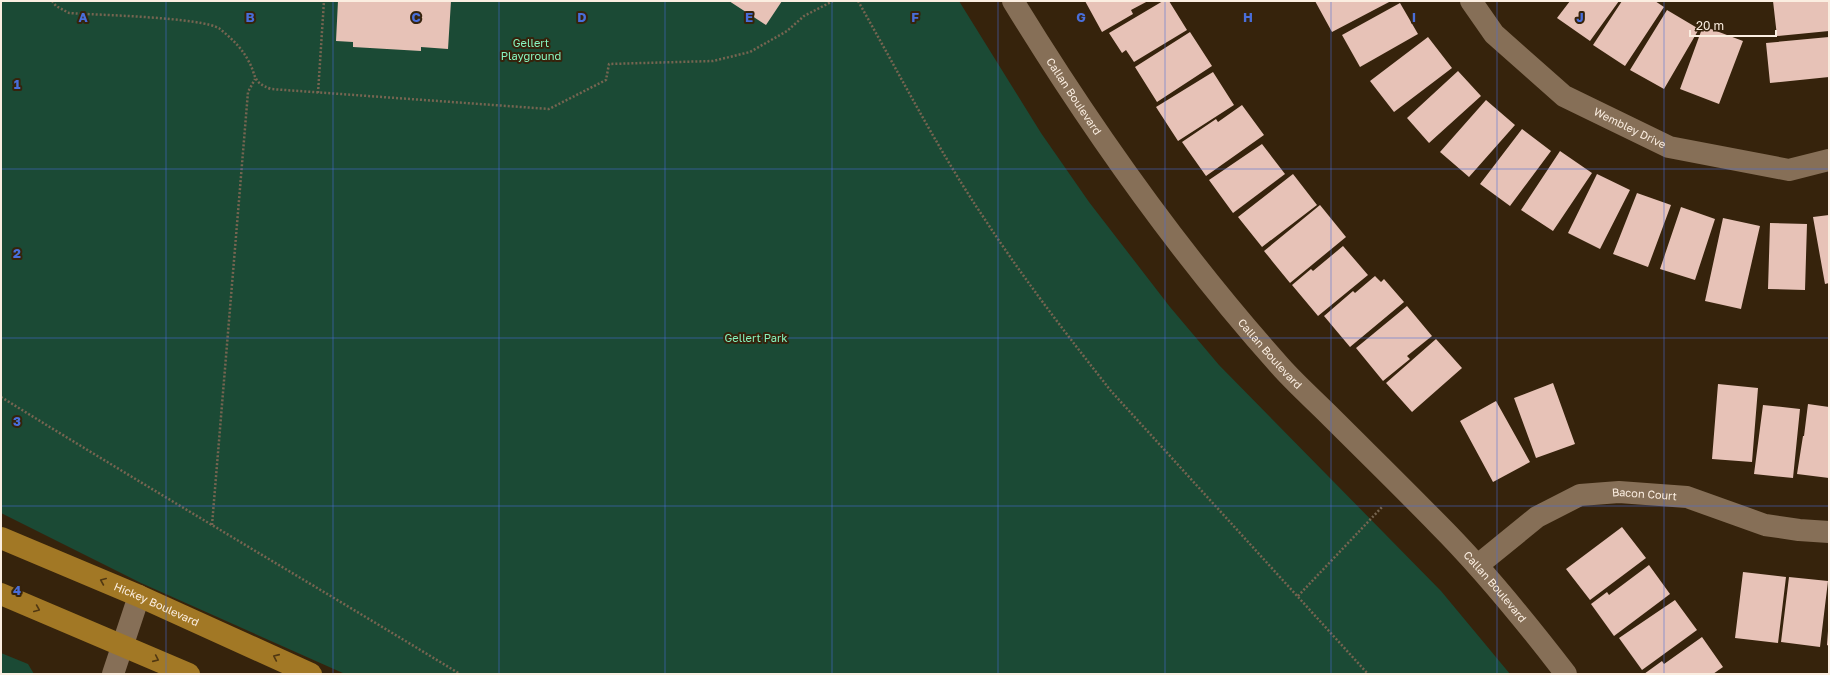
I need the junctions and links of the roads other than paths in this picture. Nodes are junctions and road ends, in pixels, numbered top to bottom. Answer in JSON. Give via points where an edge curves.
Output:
{"nodes":[{"id":1,"x":1014,"y":1,"type":"edge"},
{"id":2,"x":1470,"y":1,"type":"edge"},
{"id":3,"x":1829,"y":160,"type":"edge"},
{"id":4,"x":1829,"y":532,"type":"edge"},
{"id":5,"x":1,"y":538,"type":"edge"},
{"id":6,"x":1478,"y":566,"type":"junction"},
{"id":7,"x":1,"y":594,"type":"edge"},
{"id":8,"x":138,"y":596,"type":"junction"},
{"id":9,"x":122,"y":645,"type":"junction"},
{"id":10,"x":113,"y":674,"type":"edge"},
{"id":11,"x":189,"y":674,"type":"edge"},
{"id":12,"x":311,"y":674,"type":"edge"},
{"id":13,"x":1566,"y":674,"type":"edge"}],
"edges":[{"from":1,"to":6,"type":"street","name":"Callan Boulevard","via":[[1056,70],[1122,168],[1202,274],[1281,367]]},
{"from":2,"to":3,"type":"street","name":"Wembley Drive","via":[[1494,34],[1564,96],[1669,147],[1789,170]]},
{"from":4,"to":6,"type":"street","name":"Bacon Court","via":[[1764,525],[1687,497],[1618,492],[1580,495],[1537,517]]},
{"from":8,"to":5,"type":"main road","name":"Hickey Boulevard","one_way":true},
{"from":6,"to":13,"type":"street","name":"Callan Boulevard"},
{"from":7,"to":9,"type":"main road","one_way":true},
{"from":8,"to":9,"type":"street"},
{"from":12,"to":8,"type":"main road","name":"Hickey Boulevard","one_way":true},
{"from":9,"to":10,"type":"street"},
{"from":9,"to":11,"type":"main road","one_way":true}]}
